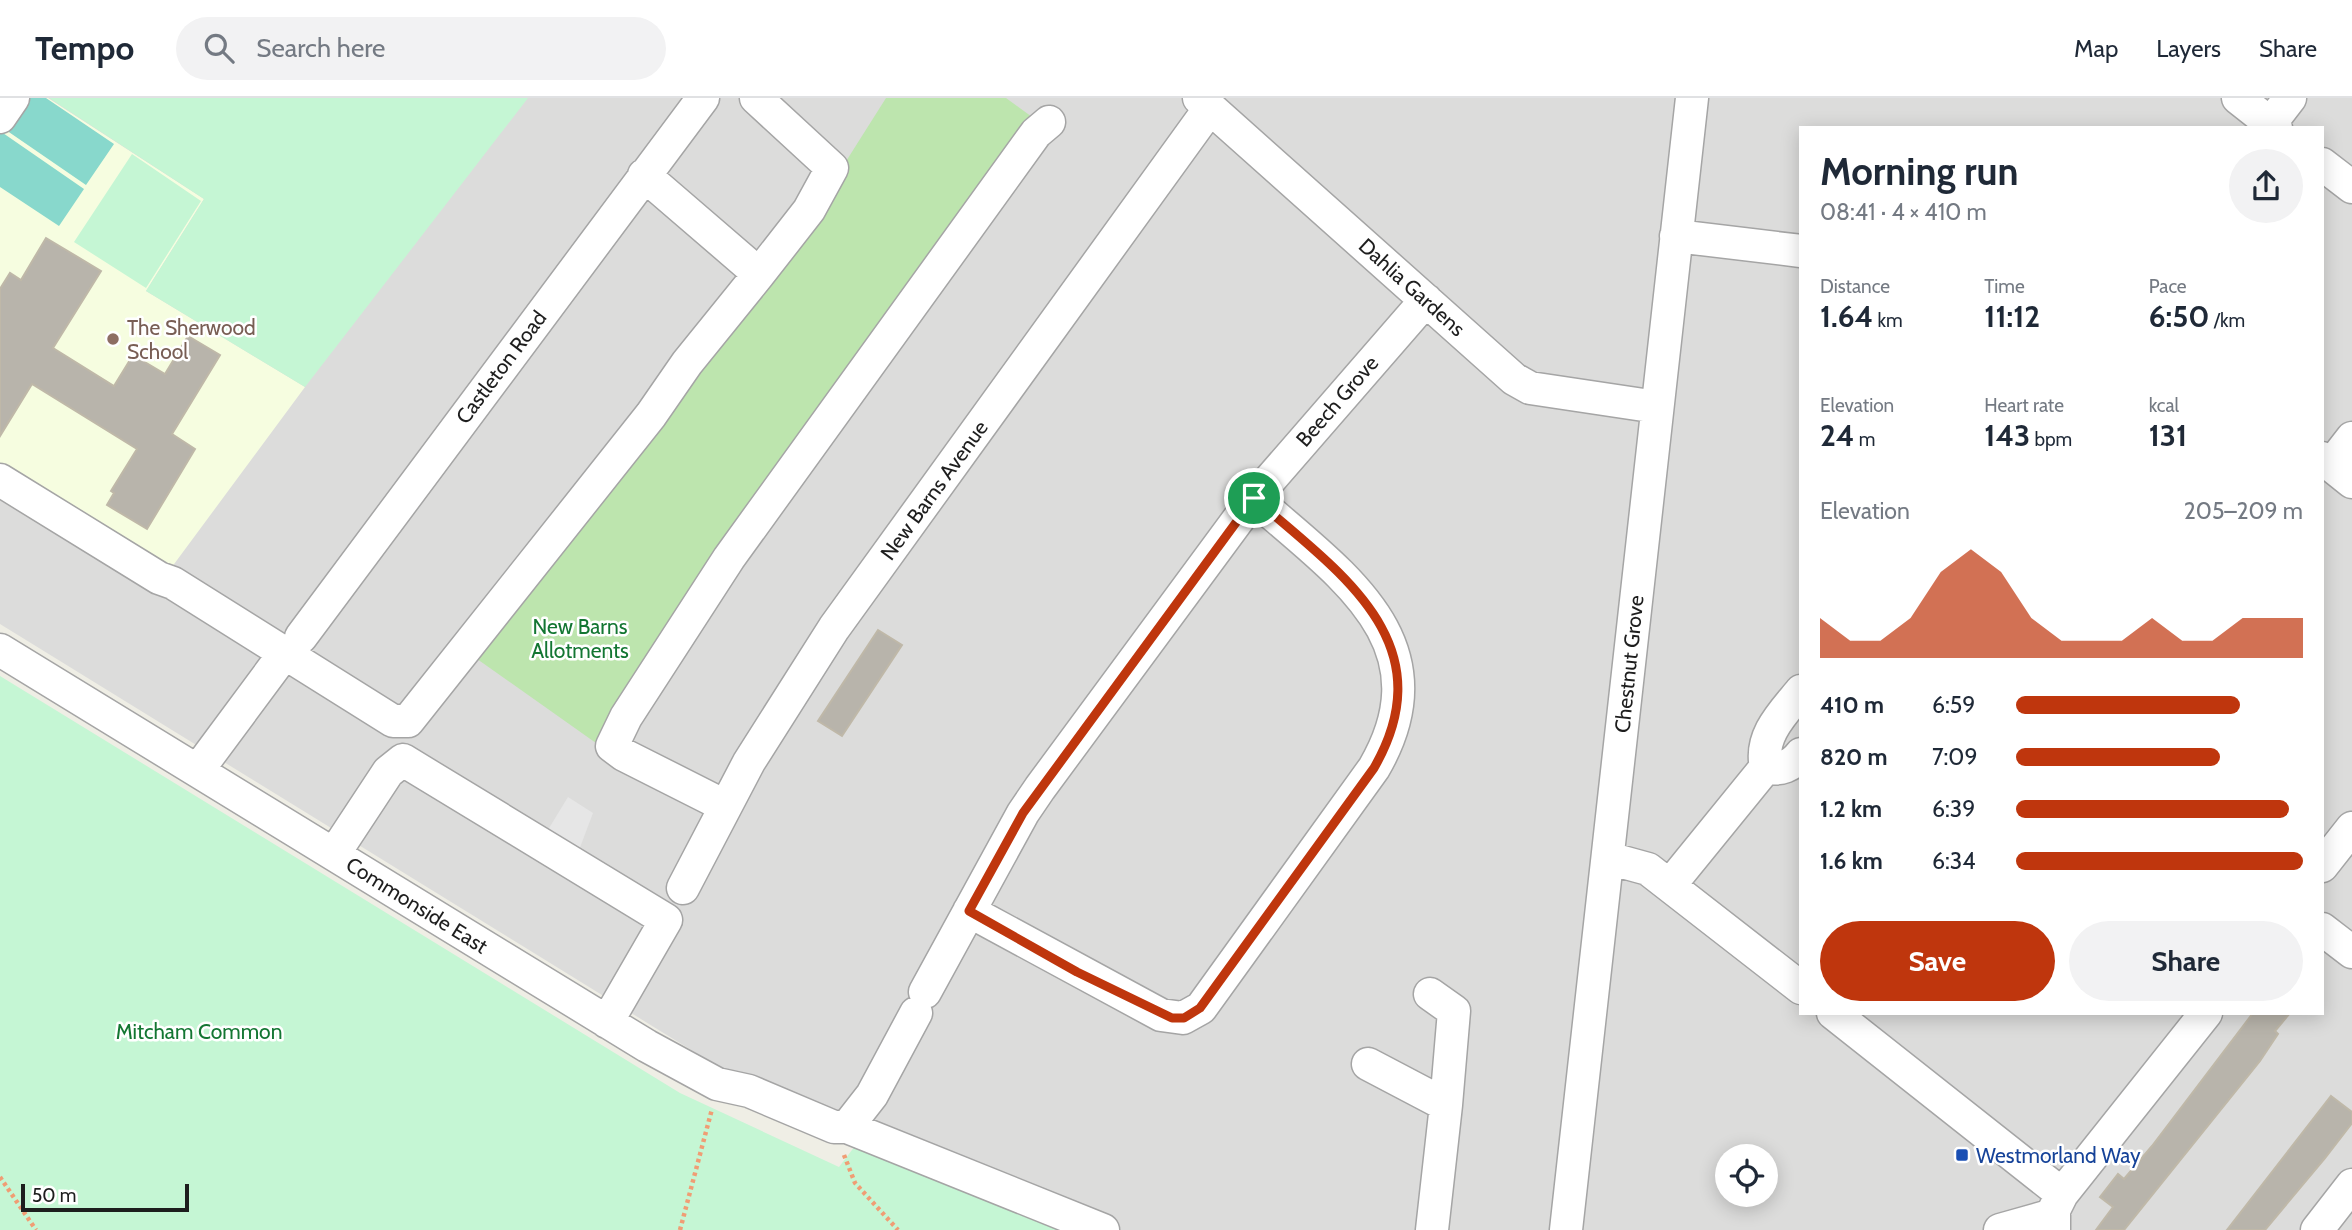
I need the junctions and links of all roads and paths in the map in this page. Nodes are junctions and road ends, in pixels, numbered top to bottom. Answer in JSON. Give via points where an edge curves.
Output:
{"nodes":[{"id":1,"x":13,"y":98,"type":"edge"},
{"id":2,"x":703,"y":98,"type":"edge"},
{"id":3,"x":756,"y":98,"type":"edge"},
{"id":4,"x":1692,"y":98,"type":"edge"},
{"id":5,"x":2238,"y":98,"type":"edge"},
{"id":6,"x":2290,"y":98,"type":"edge"},
{"id":7,"x":1204,"y":103,"type":"edge"},
{"id":8,"x":0,"y":117,"type":"edge"},
{"id":9,"x":1049,"y":122,"type":"dead end"},
{"id":10,"x":2271,"y":126,"type":"edge"},
{"id":11,"x":2324,"y":166,"type":"edge"},
{"id":12,"x":644,"y":175,"type":"junction"},
{"id":13,"x":2352,"y":187,"type":"edge"},
{"id":14,"x":1676,"y":236,"type":"junction"},
{"id":15,"x":1799,"y":251,"type":"edge"},
{"id":16,"x":759,"y":274,"type":"junction"},
{"id":17,"x":1426,"y":300,"type":"junction"},
{"id":18,"x":1657,"y":407,"type":"junction"},
{"id":19,"x":2352,"y":438,"type":"edge"},
{"id":20,"x":2335,"y":468,"type":"edge"},
{"id":21,"x":0,"y":480,"type":"edge"},
{"id":22,"x":1254,"y":498,"type":"junction"},
{"id":23,"x":293,"y":646,"type":"junction"},
{"id":24,"x":0,"y":650,"type":"edge"},
{"id":25,"x":463,"y":683,"type":"dead end"},
{"id":26,"x":1799,"y":694,"type":"edge"},
{"id":27,"x":1799,"y":756,"type":"edge"},
{"id":28,"x":403,"y":760,"type":"junction"},
{"id":29,"x":1766,"y":767,"type":"junction"},
{"id":30,"x":198,"y":770,"type":"junction"},
{"id":31,"x":725,"y":806,"type":"junction"},
{"id":32,"x":2352,"y":828,"type":"edge"},
{"id":33,"x":334,"y":854,"type":"junction"},
{"id":34,"x":1608,"y":858,"type":"junction"},
{"id":35,"x":2324,"y":863,"type":"edge"},
{"id":36,"x":1670,"y":885,"type":"junction"},
{"id":37,"x":683,"y":888,"type":"dead end"},
{"id":38,"x":969,"y":911,"type":"junction"},
{"id":39,"x":2324,"y":931,"type":"edge"},
{"id":40,"x":2352,"y":952,"type":"edge"},
{"id":41,"x":1799,"y":986,"type":"edge"},
{"id":42,"x":1430,"y":994,"type":"dead end"},
{"id":43,"x":1835,"y":1015,"type":"edge"},
{"id":44,"x":2204,"y":1015,"type":"edge"},
{"id":45,"x":607,"y":1022,"type":"junction"},
{"id":46,"x":1368,"y":1064,"type":"dead end"},
{"id":47,"x":717,"y":1084,"type":"junction"},
{"id":48,"x":1446,"y":1105,"type":"junction"},
{"id":49,"x":840,"y":1127,"type":"junction"},
{"id":50,"x":0,"y":1177,"type":"edge"},
{"id":51,"x":2352,"y":1185,"type":"edge"},
{"id":52,"x":2056,"y":1213,"type":"edge"},
{"id":53,"x":36,"y":1230,"type":"edge"},
{"id":54,"x":680,"y":1230,"type":"edge"},
{"id":55,"x":898,"y":1230,"type":"edge"},
{"id":56,"x":1103,"y":1230,"type":"edge"},
{"id":57,"x":1432,"y":1230,"type":"edge"},
{"id":58,"x":1566,"y":1230,"type":"edge"},
{"id":59,"x":2000,"y":1230,"type":"edge"},
{"id":60,"x":2317,"y":1230,"type":"edge"}],
"edges":[{"from":1,"to":8,"type":"street"},
{"from":2,"to":12,"type":"street","name":"Castleton Road"},
{"from":3,"to":16,"type":"street","via":[[832,168],[809,210]]},
{"from":4,"to":14,"type":"street","name":"Chestnut Grove"},
{"from":5,"to":10,"type":"street"},
{"from":6,"to":10,"type":"street"},
{"from":7,"to":17,"type":"street","name":"Dahlia Gardens"},
{"from":7,"to":31,"type":"street","name":"New Barns Avenue","via":[[834,628]]},
{"from":9,"to":31,"type":"street","via":[[1036,133],[729,558],[612,746]]},
{"from":11,"to":13,"type":"street"},
{"from":12,"to":16,"type":"street"},
{"from":12,"to":23,"type":"street","name":"Castleton Road"},
{"from":14,"to":15,"type":"street"},
{"from":14,"to":18,"type":"street","name":"Chestnut Grove"},
{"from":16,"to":23,"type":"street","via":[[408,721],[393,721]]},
{"from":17,"to":18,"type":"street","name":"Dahlia Gardens","via":[[1530,388]]},
{"from":17,"to":22,"type":"street","name":"Beech Grove"},
{"from":18,"to":34,"type":"street","name":"Chestnut Grove"},
{"from":19,"to":20,"type":"street"},
{"from":21,"to":23,"type":"street","via":[[159,578]]},
{"from":22,"to":38,"type":"street","name":"Beech Grove","via":[[1023,813]]},
{"from":22,"to":38,"type":"street","via":[[1346,578],[1383,629],[1394,664],[1396,701],[1389,736],[1374,768],[1200,1008],[1184,1018],[1161,1015]]},
{"from":23,"to":30,"type":"street","name":"Castleton Road"},
{"from":24,"to":30,"type":"street","name":"Commonside East"},
{"from":25,"to":28,"type":"street"},
{"from":26,"to":29,"type":"street","via":[[1771,729],[1763,755]]},
{"from":27,"to":29,"type":"street","via":[[1789,765]]},
{"from":28,"to":33,"type":"street","via":[[388,772]]},
{"from":28,"to":45,"type":"street","via":[[666,920]]},
{"from":29,"to":36,"type":"street"},
{"from":30,"to":33,"type":"street","name":"Commonside East"},
{"from":31,"to":37,"type":"street","name":"New Barns Avenue"},
{"from":32,"to":35,"type":"street"},
{"from":33,"to":45,"type":"street","name":"Commonside East"},
{"from":34,"to":36,"type":"street","via":[[1639,864]]},
{"from":34,"to":58,"type":"street","name":"Chestnut Grove"},
{"from":36,"to":41,"type":"street"},
{"from":38,"to":49,"type":"street","name":"Beech Grove","via":[[872,1095]]},
{"from":39,"to":40,"type":"street"},
{"from":42,"to":48,"type":"street","via":[[1454,1011]]},
{"from":43,"to":52,"type":"street"},
{"from":44,"to":52,"type":"street"},
{"from":45,"to":47,"type":"street","name":"Commonside East"},
{"from":46,"to":48,"type":"street"},
{"from":47,"to":49,"type":"street","name":"Commonside East","via":[[749,1091]]},
{"from":47,"to":54,"type":"path"},
{"from":48,"to":57,"type":"street"},
{"from":49,"to":55,"type":"path","via":[[855,1183]]},
{"from":49,"to":56,"type":"street","name":"Commonside East"},
{"from":50,"to":53,"type":"path"},
{"from":51,"to":60,"type":"street"},
{"from":52,"to":59,"type":"street"}]}
